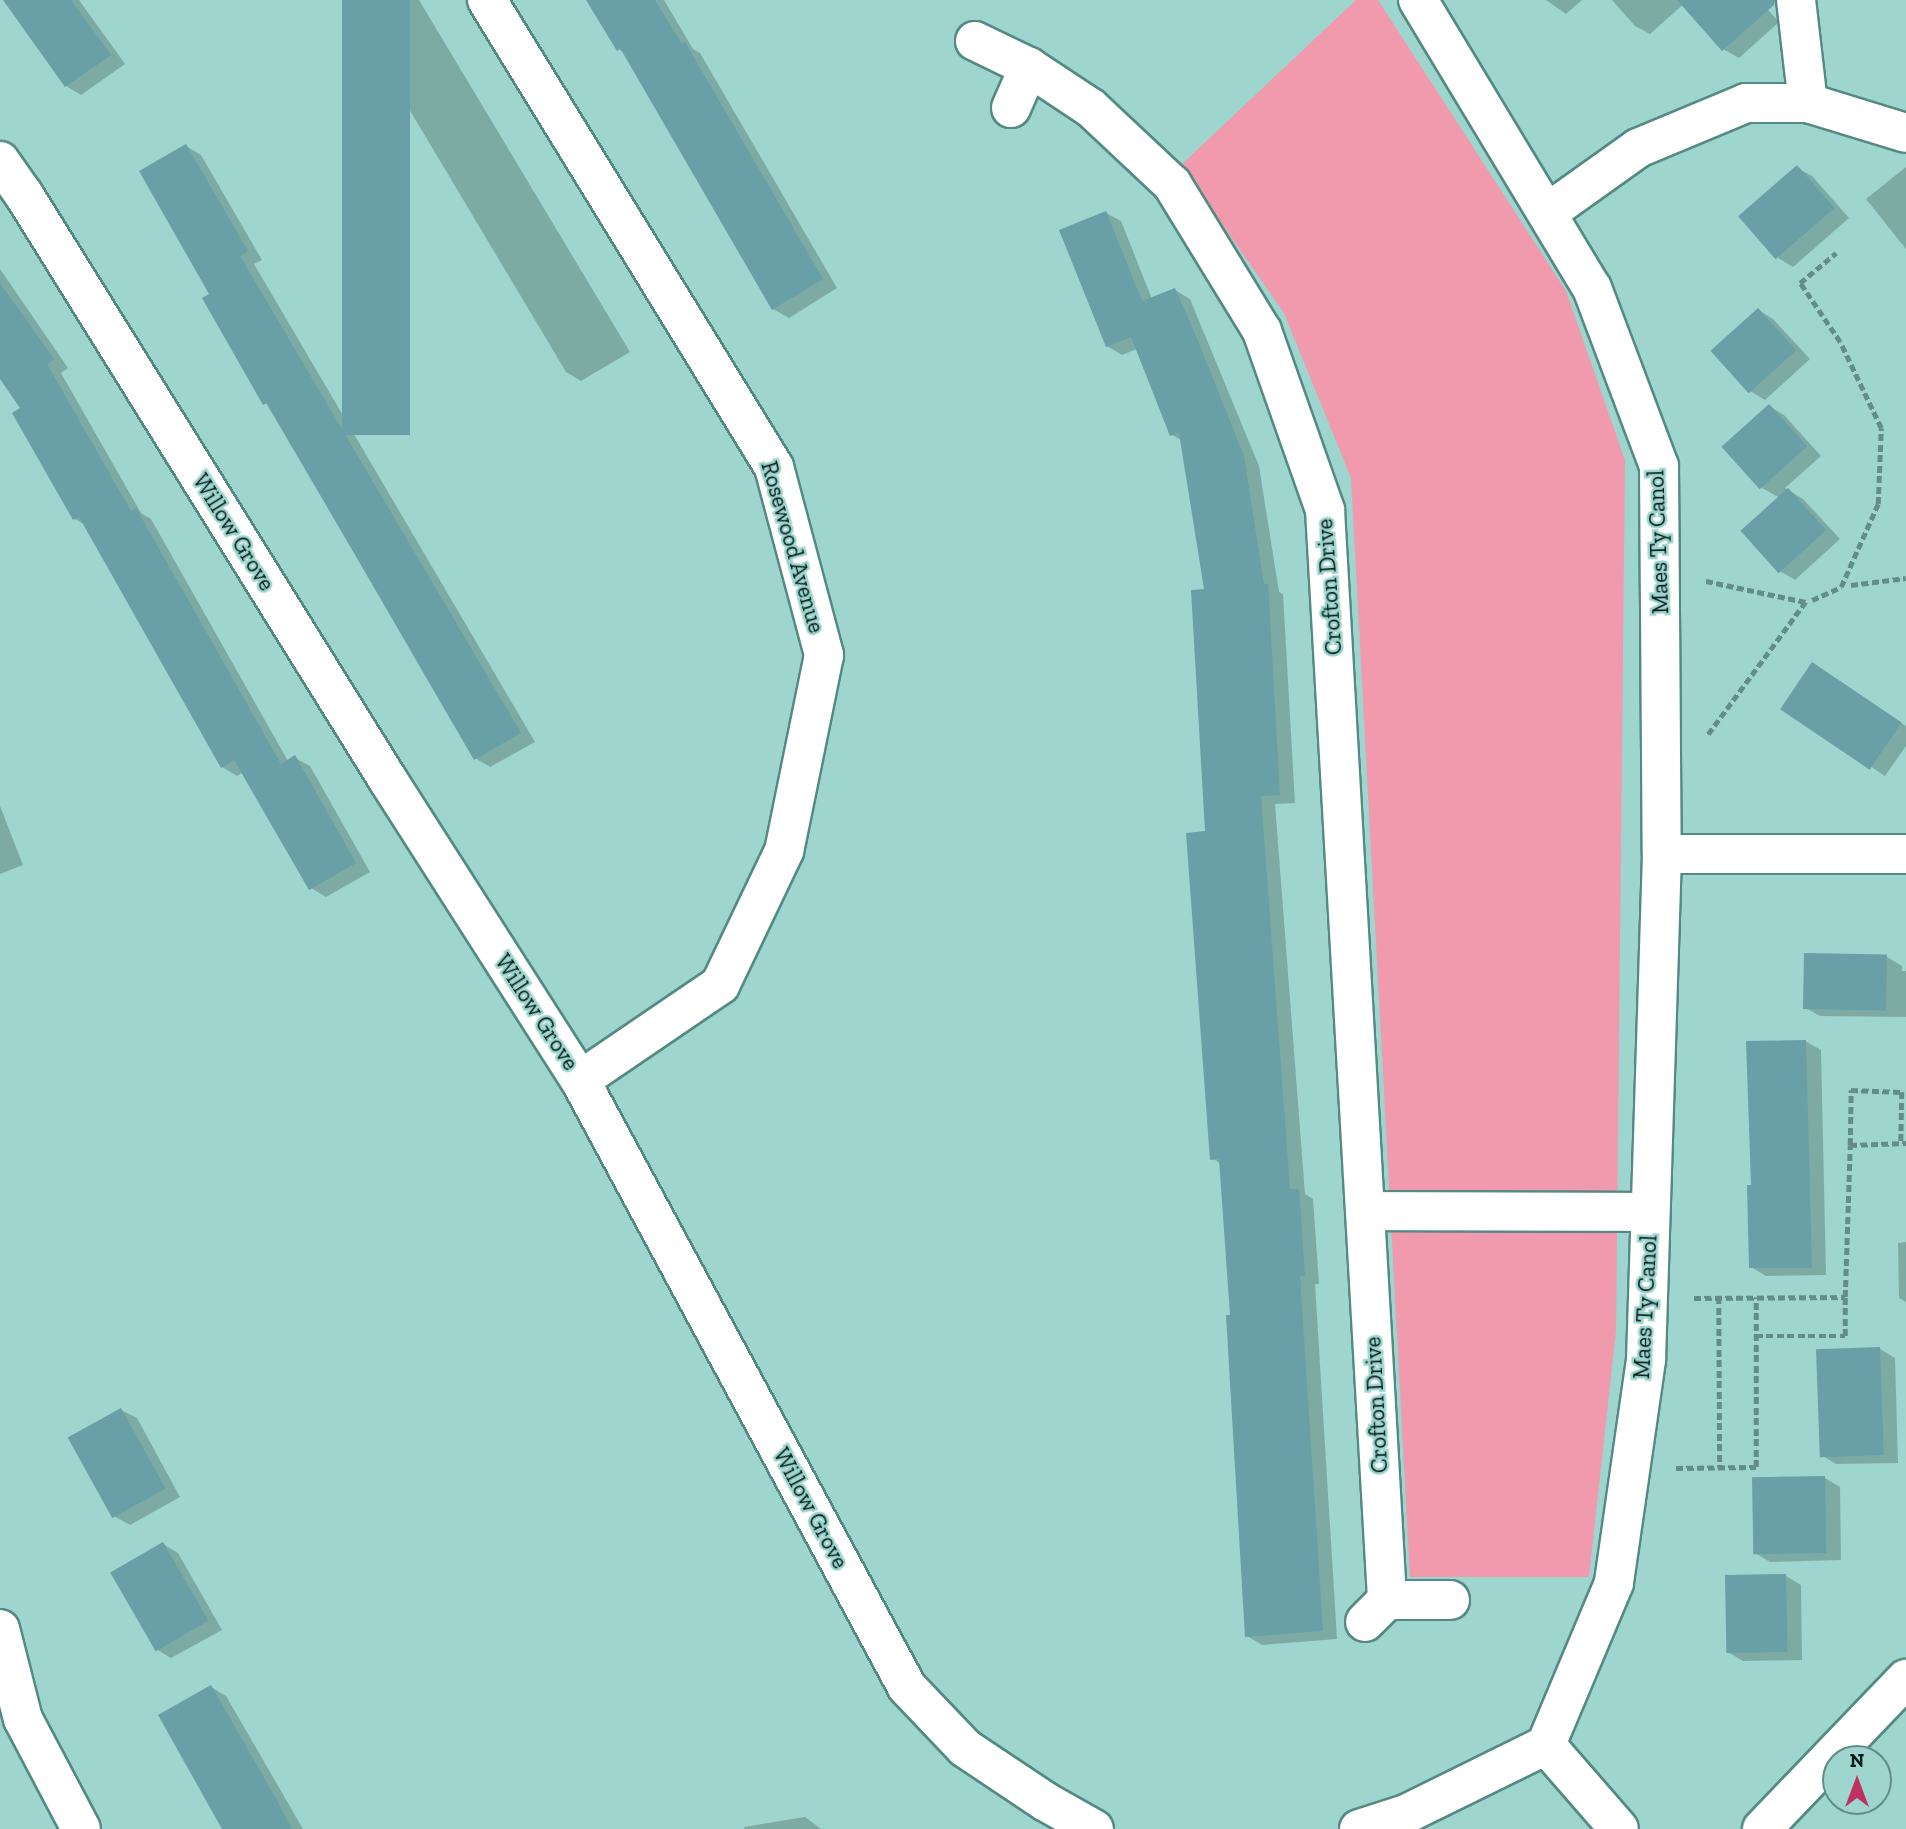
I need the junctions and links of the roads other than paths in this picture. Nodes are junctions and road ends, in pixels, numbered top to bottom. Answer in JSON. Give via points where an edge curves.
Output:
{"nodes":[{"id":1,"x":487,"y":0,"type":"edge"},
{"id":2,"x":1418,"y":0,"type":"edge"},
{"id":3,"x":1796,"y":0,"type":"edge"},
{"id":4,"x":975,"y":40,"type":"dead end"},
{"id":5,"x":1029,"y":67,"type":"junction"},
{"id":6,"x":1808,"y":103,"type":"junction"},
{"id":7,"x":1011,"y":108,"type":"dead end"},
{"id":8,"x":1906,"y":133,"type":"edge"},
{"id":9,"x":0,"y":161,"type":"edge"},
{"id":10,"x":1547,"y":213,"type":"junction"},
{"id":11,"x":1662,"y":854,"type":"junction"},
{"id":12,"x":1906,"y":854,"type":"edge"},
{"id":13,"x":580,"y":1080,"type":"junction"},
{"id":14,"x":1365,"y":1211,"type":"junction"},
{"id":15,"x":1650,"y":1212,"type":"junction"},
{"id":16,"x":1450,"y":1600,"type":"dead end"},
{"id":17,"x":0,"y":1629,"type":"edge"},
{"id":18,"x":1906,"y":1679,"type":"edge"},
{"id":19,"x":1546,"y":1745,"type":"junction"},
{"id":20,"x":81,"y":1829,"type":"edge"},
{"id":21,"x":1094,"y":1829,"type":"edge"},
{"id":22,"x":1359,"y":1829,"type":"edge"},
{"id":23,"x":1619,"y":1829,"type":"edge"},
{"id":24,"x":1762,"y":1829,"type":"edge"}],
"edges":[{"from":1,"to":13,"type":"street","name":"Rosewood Avenue","via":[[774,467],[824,655],[784,851],[720,985]]},
{"from":2,"to":10,"type":"street","name":"Maes Ty Canol"},
{"from":3,"to":6,"type":"street"},
{"from":4,"to":5,"type":"street","name":"Crofton Drive"},
{"from":5,"to":7,"type":"street"},
{"from":5,"to":14,"type":"street","name":"Crofton Drive","via":[[1091,108],[1172,184],[1262,331],[1325,510]]},
{"from":6,"to":8,"type":"street"},
{"from":6,"to":10,"type":"street","via":[[1746,103],[1638,148]]},
{"from":9,"to":13,"type":"street","name":"Willow Grove"},
{"from":10,"to":11,"type":"street","name":"Maes Ty Canol","via":[[1592,288],[1659,466]]},
{"from":11,"to":12,"type":"street"},
{"from":11,"to":15,"type":"street","name":"Maes Ty Canol"},
{"from":13,"to":21,"type":"street","name":"Willow Grove","via":[[907,1687],[965,1748]]},
{"from":14,"to":15,"type":"street"},
{"from":14,"to":16,"type":"street","name":"Crofton Drive","via":[[1376,1611]]},
{"from":15,"to":19,"type":"street","name":"Maes Ty Canol","via":[[1646,1360],[1614,1583]]},
{"from":17,"to":20,"type":"street","via":[[23,1719]]},
{"from":18,"to":24,"type":"street"},
{"from":19,"to":22,"type":"street","via":[[1406,1814]]},
{"from":19,"to":23,"type":"street"}]}
